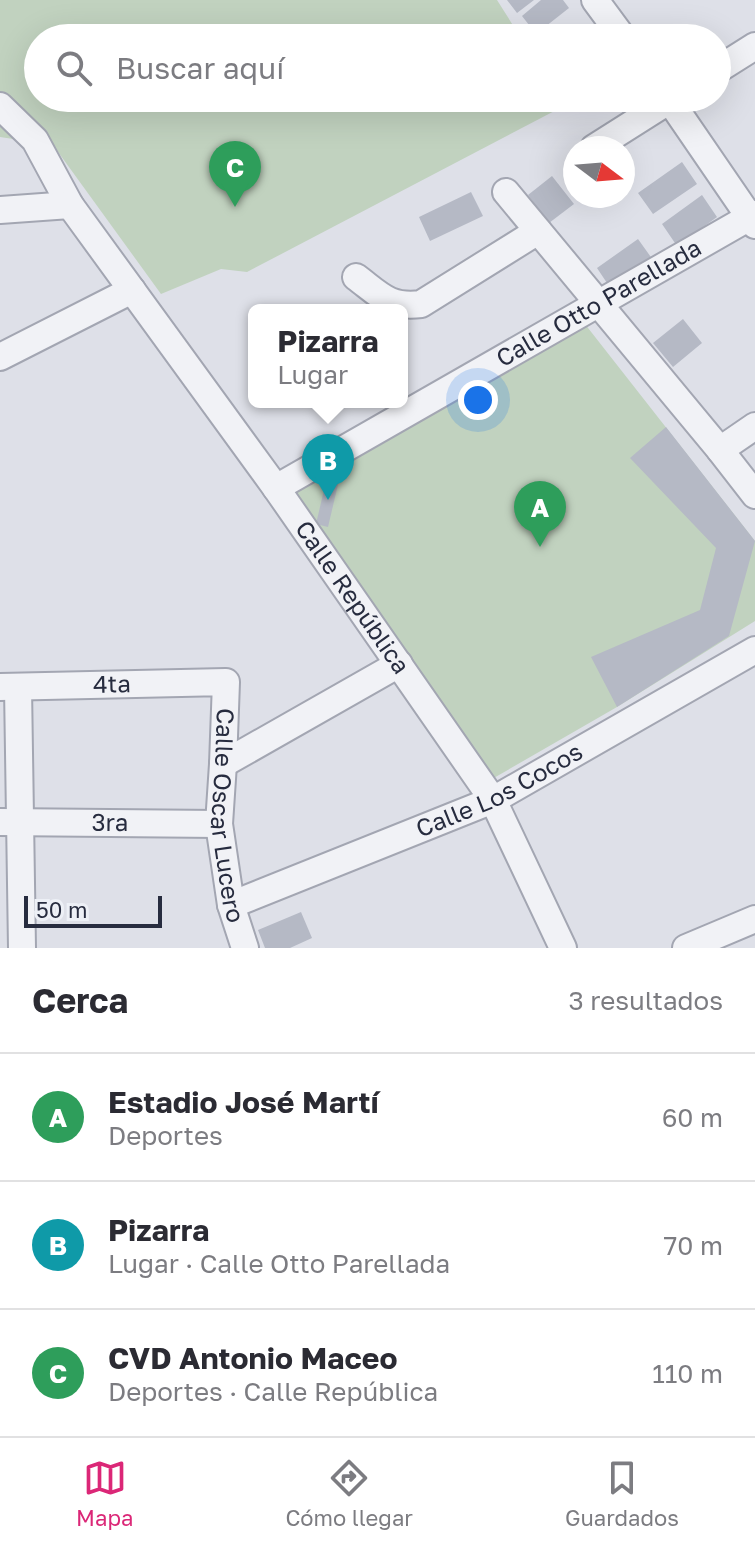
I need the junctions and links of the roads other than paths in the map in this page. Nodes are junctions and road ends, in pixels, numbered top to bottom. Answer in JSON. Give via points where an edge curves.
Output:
{"nodes":[{"id":1,"x":595,"y":0,"type":"edge"},
{"id":2,"x":613,"y":24,"type":"edge"},
{"id":3,"x":755,"y":46,"type":"edge"},
{"id":4,"x":731,"y":61,"type":"edge"},
{"id":5,"x":0,"y":106,"type":"edge"},
{"id":6,"x":650,"y":112,"type":"edge"},
{"id":7,"x":679,"y":112,"type":"edge"},
{"id":8,"x":613,"y":136,"type":"edge"},
{"id":9,"x":506,"y":192,"type":"dead end"},
{"id":10,"x":70,"y":205,"type":"junction"},
{"id":11,"x":0,"y":210,"type":"edge"},
{"id":12,"x":753,"y":219,"type":"edge"},
{"id":13,"x":538,"y":231,"type":"junction"},
{"id":14,"x":356,"y":277,"type":"dead end"},
{"id":15,"x":132,"y":290,"type":"junction"},
{"id":16,"x":597,"y":303,"type":"junction"},
{"id":17,"x":395,"y":304,"type":"edge"},
{"id":18,"x":408,"y":306,"type":"edge"},
{"id":19,"x":0,"y":357,"type":"edge"},
{"id":20,"x":755,"y":426,"type":"edge"},
{"id":21,"x":720,"y":450,"type":"junction"},
{"id":22,"x":276,"y":488,"type":"junction"},
{"id":23,"x":755,"y":495,"type":"edge"},
{"id":24,"x":755,"y":650,"type":"edge"},
{"id":25,"x":399,"y":664,"type":"junction"},
{"id":26,"x":226,"y":682,"type":"joint"},
{"id":27,"x":9,"y":687,"type":"edge"},
{"id":28,"x":223,"y":764,"type":"junction"},
{"id":29,"x":493,"y":800,"type":"junction"},
{"id":30,"x":10,"y":822,"type":"edge"},
{"id":31,"x":219,"y":824,"type":"junction"},
{"id":32,"x":231,"y":905,"type":"junction"},
{"id":33,"x":755,"y":919,"type":"edge"},
{"id":34,"x":22,"y":948,"type":"edge"},
{"id":35,"x":245,"y":948,"type":"edge"},
{"id":36,"x":563,"y":948,"type":"edge"},
{"id":37,"x":686,"y":948,"type":"edge"}],
"edges":[{"from":1,"to":2,"type":"street"},
{"from":3,"to":4,"type":"street"},
{"from":5,"to":10,"type":"street","name":"Calle República","via":[[35,140]]},
{"from":6,"to":8,"type":"street"},
{"from":7,"to":12,"type":"street"},
{"from":9,"to":13,"type":"street"},
{"from":10,"to":11,"type":"street"},
{"from":10,"to":15,"type":"street","name":"Calle República"},
{"from":12,"to":16,"type":"street","name":"Calle Otto Parellada"},
{"from":13,"to":16,"type":"street"},
{"from":13,"to":18,"type":"street","via":[[421,304]]},
{"from":14,"to":17,"type":"street"},
{"from":15,"to":19,"type":"street"},
{"from":15,"to":22,"type":"street","name":"Calle República"},
{"from":16,"to":21,"type":"street"},
{"from":16,"to":22,"type":"street","name":"Calle Otto Parellada"},
{"from":20,"to":21,"type":"street"},
{"from":21,"to":23,"type":"street"},
{"from":22,"to":25,"type":"street","name":"Calle República"},
{"from":24,"to":29,"type":"street","name":"Calle Los Cocos"},
{"from":25,"to":28,"type":"street"},
{"from":25,"to":29,"type":"street","name":"Calle República"},
{"from":26,"to":27,"type":"street","name":"4ta"},
{"from":26,"to":28,"type":"street","name":"Calle Oscar Lucero"},
{"from":27,"to":30,"type":"street"},
{"from":28,"to":31,"type":"street","name":"Calle Oscar Lucero"},
{"from":29,"to":32,"type":"street","name":"Calle Los Cocos"},
{"from":29,"to":36,"type":"street","name":"Calle República"},
{"from":30,"to":31,"type":"street","name":"3ra"},
{"from":30,"to":34,"type":"street"},
{"from":31,"to":32,"type":"street","name":"Calle Oscar Lucero"},
{"from":32,"to":35,"type":"street","name":"Calle Oscar Lucero"},
{"from":33,"to":37,"type":"street"}]}
